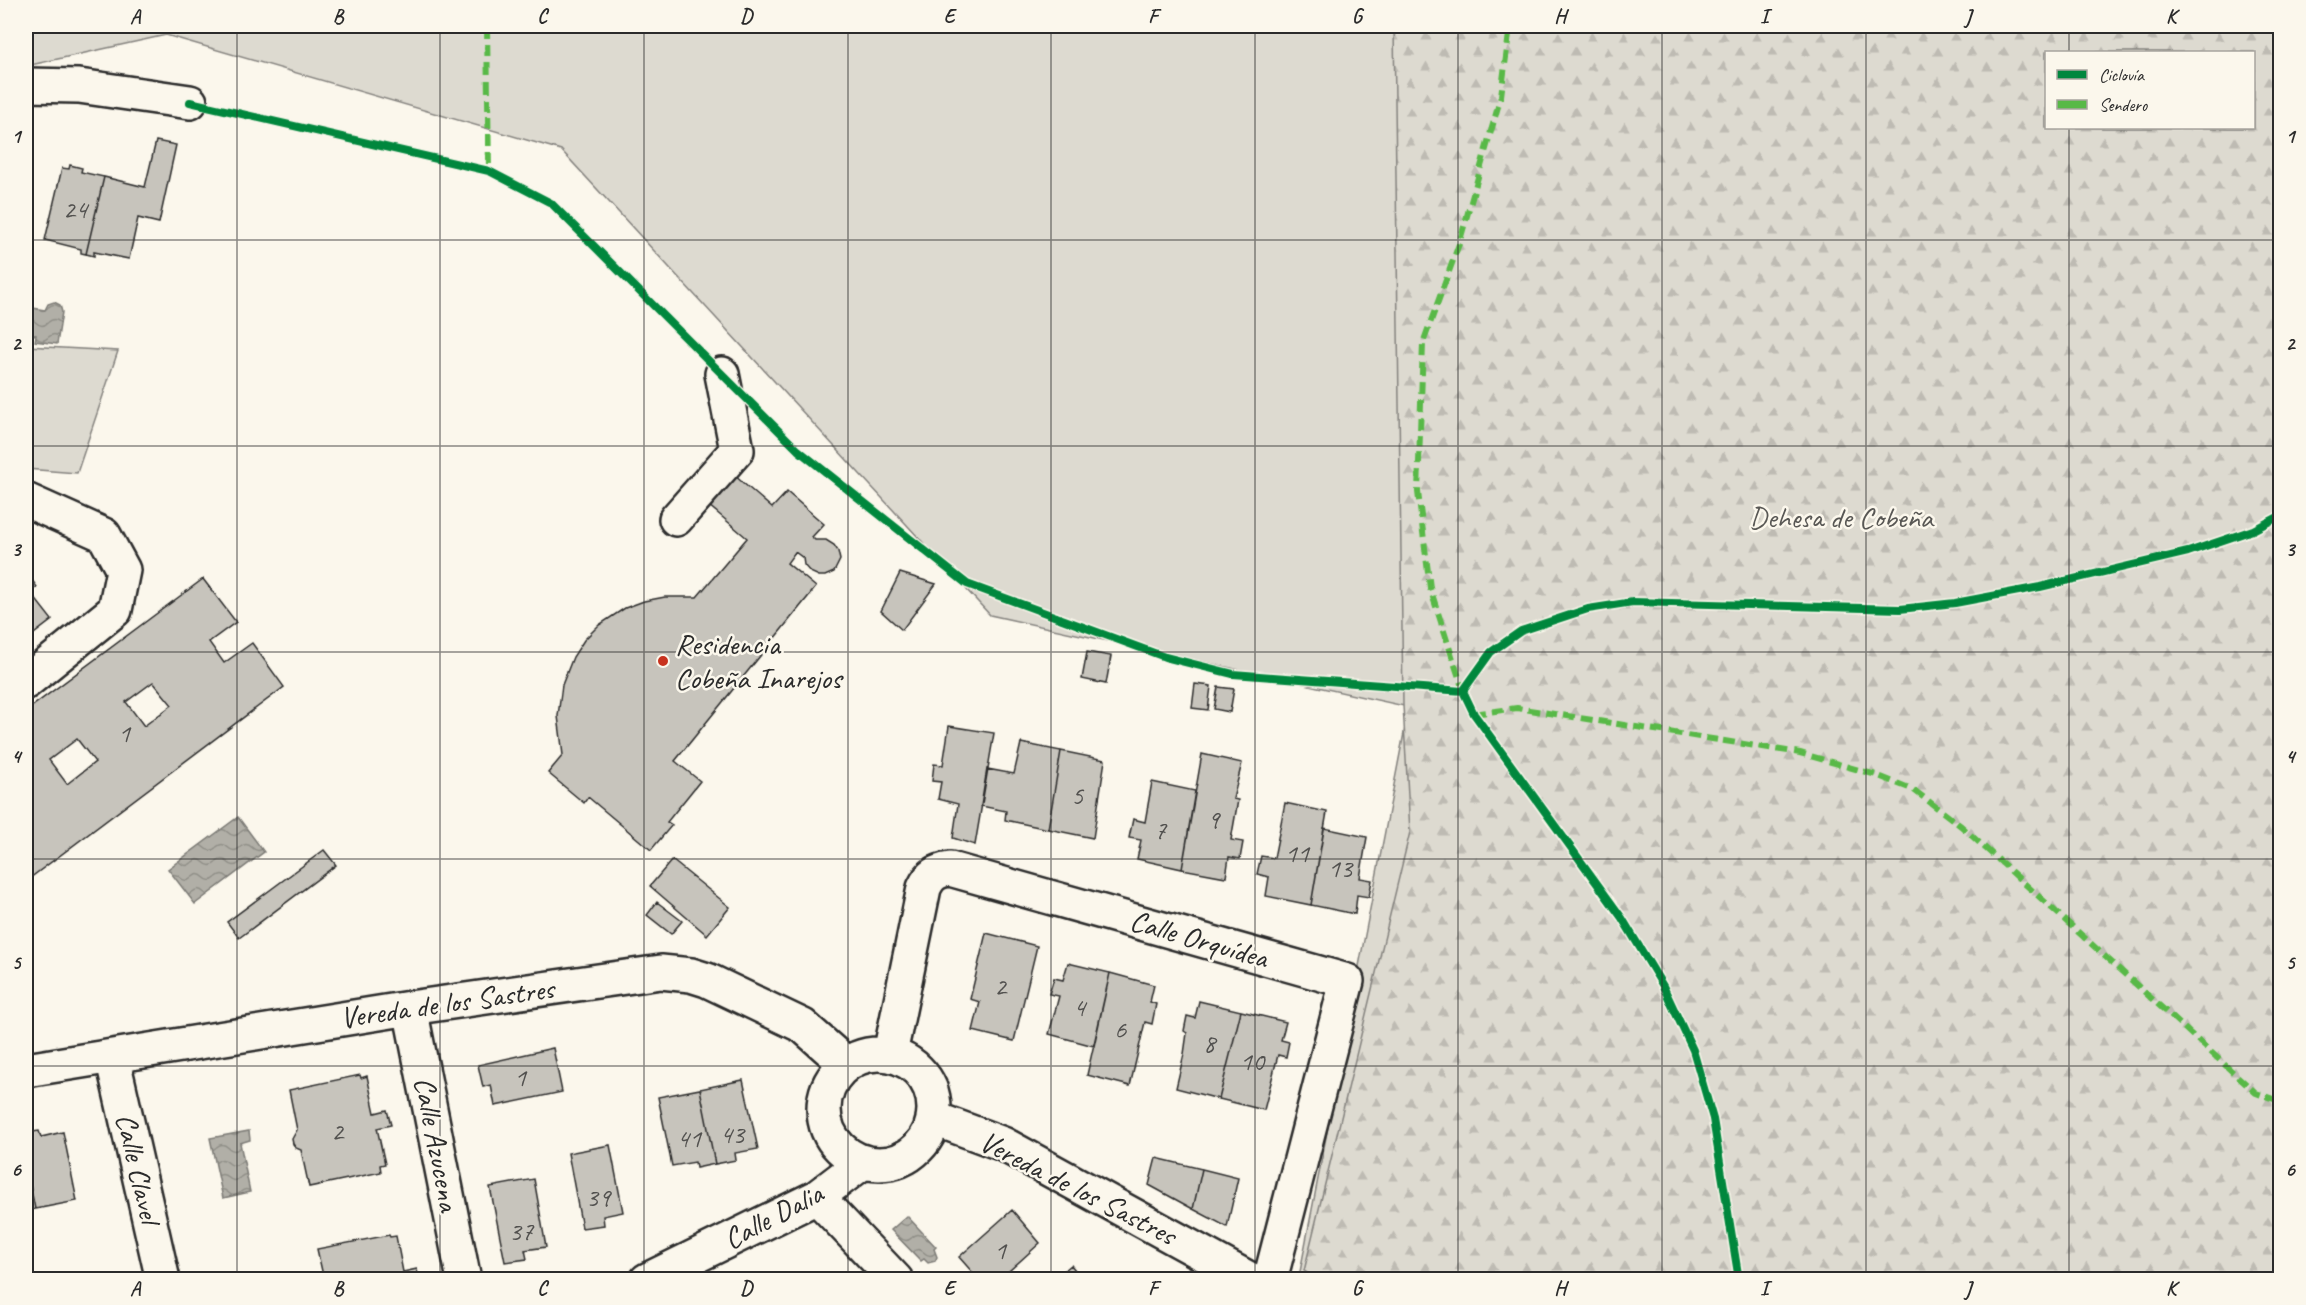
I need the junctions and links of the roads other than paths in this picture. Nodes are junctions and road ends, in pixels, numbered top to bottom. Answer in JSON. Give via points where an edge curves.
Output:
{"nodes":[{"id":1,"x":26,"y":85,"type":"edge"},
{"id":2,"x":190,"y":102,"type":"dead end"},
{"id":3,"x":722,"y":374,"type":"dead end"},
{"id":4,"x":26,"y":500,"type":"edge"},
{"id":5,"x":676,"y":519,"type":"dead end"},
{"id":6,"x":26,"y":682,"type":"edge"},
{"id":7,"x":410,"y":1008,"type":"junction"},
{"id":8,"x":890,"y":1054,"type":"junction"},
{"id":9,"x":112,"y":1056,"type":"junction"},
{"id":10,"x":846,"y":1064,"type":"junction"},
{"id":11,"x":26,"y":1070,"type":"edge"},
{"id":12,"x":933,"y":1118,"type":"junction"},
{"id":13,"x":863,"y":1162,"type":"junction"},
{"id":14,"x":817,"y":1197,"type":"junction"},
{"id":15,"x":163,"y":1280,"type":"edge"},
{"id":16,"x":464,"y":1280,"type":"edge"},
{"id":17,"x":647,"y":1280,"type":"edge"},
{"id":18,"x":896,"y":1280,"type":"edge"},
{"id":19,"x":1251,"y":1280,"type":"edge"},
{"id":20,"x":1270,"y":1280,"type":"edge"}],
"edges":[{"from":1,"to":2,"type":"street","via":[[79,86]]},
{"from":3,"to":5,"type":"street","via":[[737,450]]},
{"from":4,"to":6,"type":"street","via":[[104,535],[123,570],[115,610]]},
{"from":7,"to":9,"type":"street","name":"Vereda de los Sastres"},
{"from":7,"to":10,"type":"street","name":"Vereda de los Sastres","via":[[661,972],[691,975],[716,969],[803,1026]]},
{"from":7,"to":16,"type":"street","name":"Calle Azucena"},
{"from":8,"to":10,"type":"street","via":[[874,1053]]},
{"from":8,"to":12,"type":"street","via":[[919,1071],[929,1085],[934,1101]]},
{"from":8,"to":20,"type":"street","name":"Calle Orquídea","via":[[924,888],[929,877],[941,870],[950,869],[1347,981]]},
{"from":9,"to":11,"type":"street","name":"Vereda de los Sastres"},
{"from":9,"to":15,"type":"street","name":"Calle Clavel"},
{"from":10,"to":13,"type":"street","via":[[833,1076],[825,1092],[823,1110],[834,1143]]},
{"from":12,"to":13,"type":"street","via":[[927,1136],[916,1150],[900,1160],[882,1164]]},
{"from":12,"to":19,"type":"street","name":"Vereda de los Sastres","via":[[1003,1144]]},
{"from":13,"to":14,"type":"street","name":"Calle Dalia"},
{"from":14,"to":17,"type":"street","name":"Calle Dalia"},
{"from":14,"to":18,"type":"street"}]}
